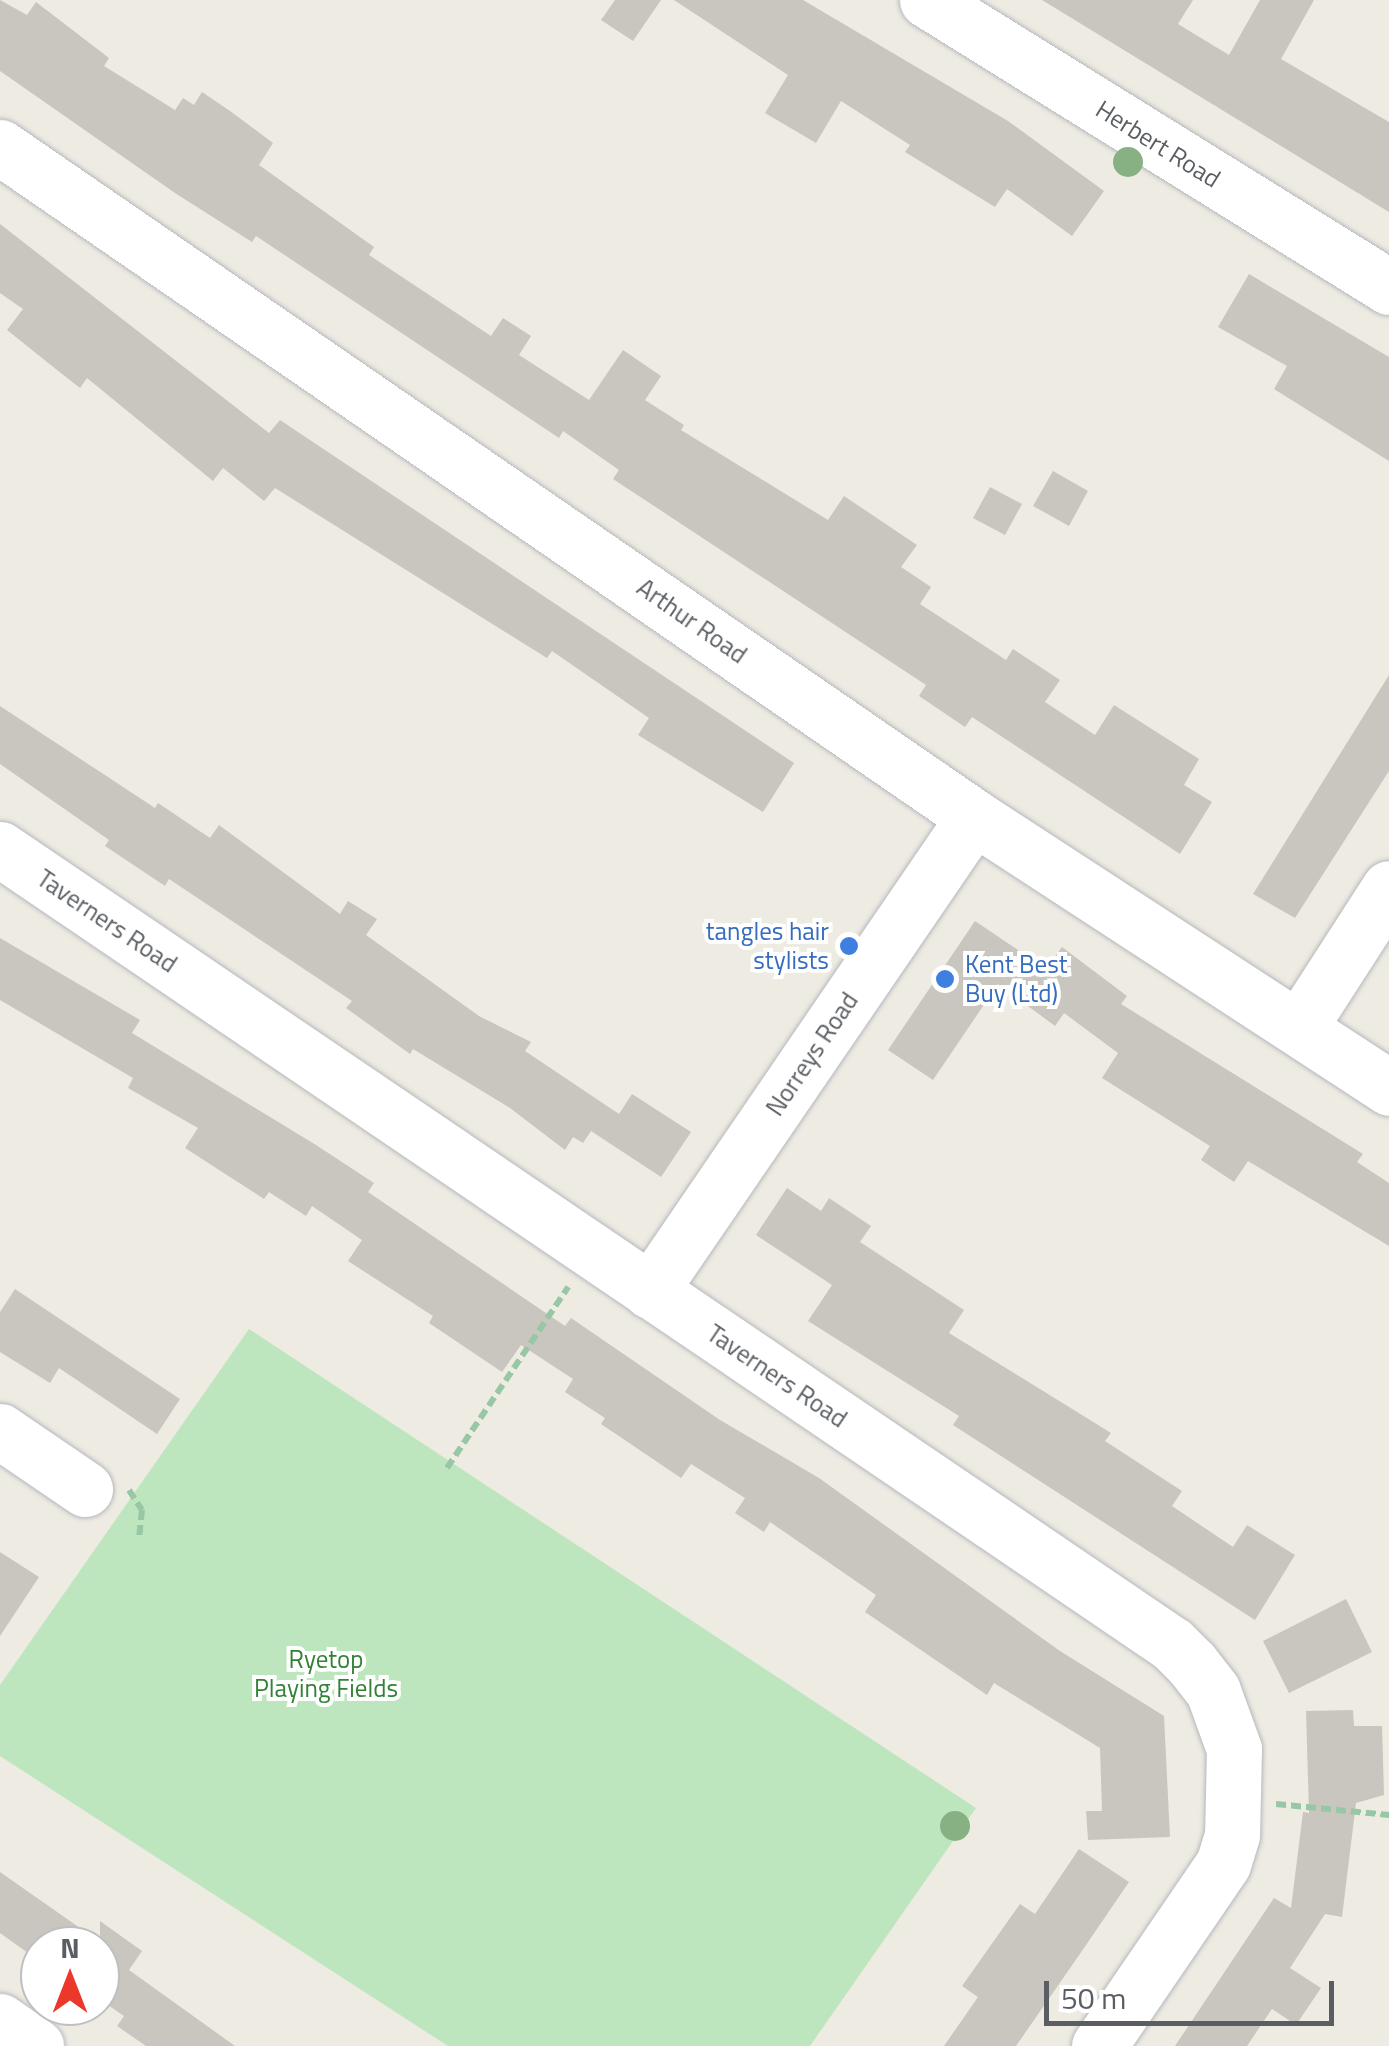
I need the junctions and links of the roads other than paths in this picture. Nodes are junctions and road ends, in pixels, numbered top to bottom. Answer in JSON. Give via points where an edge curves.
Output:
{"nodes":[{"id":1,"x":927,"y":0,"type":"edge"},
{"id":2,"x":0,"y":147,"type":"edge"},
{"id":3,"x":1389,"y":287,"type":"edge"},
{"id":4,"x":974,"y":818,"type":"junction"},
{"id":5,"x":0,"y":849,"type":"edge"},
{"id":6,"x":1389,"y":888,"type":"edge"},
{"id":7,"x":1300,"y":1026,"type":"junction"},
{"id":8,"x":1389,"y":1088,"type":"edge"},
{"id":9,"x":650,"y":1291,"type":"junction"},
{"id":10,"x":0,"y":1431,"type":"edge"},
{"id":11,"x":85,"y":1489,"type":"dead end"},
{"id":12,"x":0,"y":2022,"type":"edge"},
{"id":13,"x":36,"y":2046,"type":"edge"},
{"id":14,"x":1099,"y":2046,"type":"edge"}],
"edges":[{"from":1,"to":3,"type":"street","name":"Herbert Road"},
{"from":2,"to":4,"type":"street","name":"Arthur Road"},
{"from":4,"to":7,"type":"street","name":"Arthur Road"},
{"from":4,"to":9,"type":"street","name":"Norreys Road"},
{"from":5,"to":9,"type":"street","name":"Taverners Road"},
{"from":6,"to":7,"type":"street"},
{"from":7,"to":8,"type":"street","name":"Arthur Road"},
{"from":9,"to":14,"type":"street","name":"Taverners Road","via":[[1172,1644],[1213,1691],[1224,1716],[1237,1800],[1223,1864]]},
{"from":10,"to":11,"type":"street"},
{"from":12,"to":13,"type":"street"}]}
